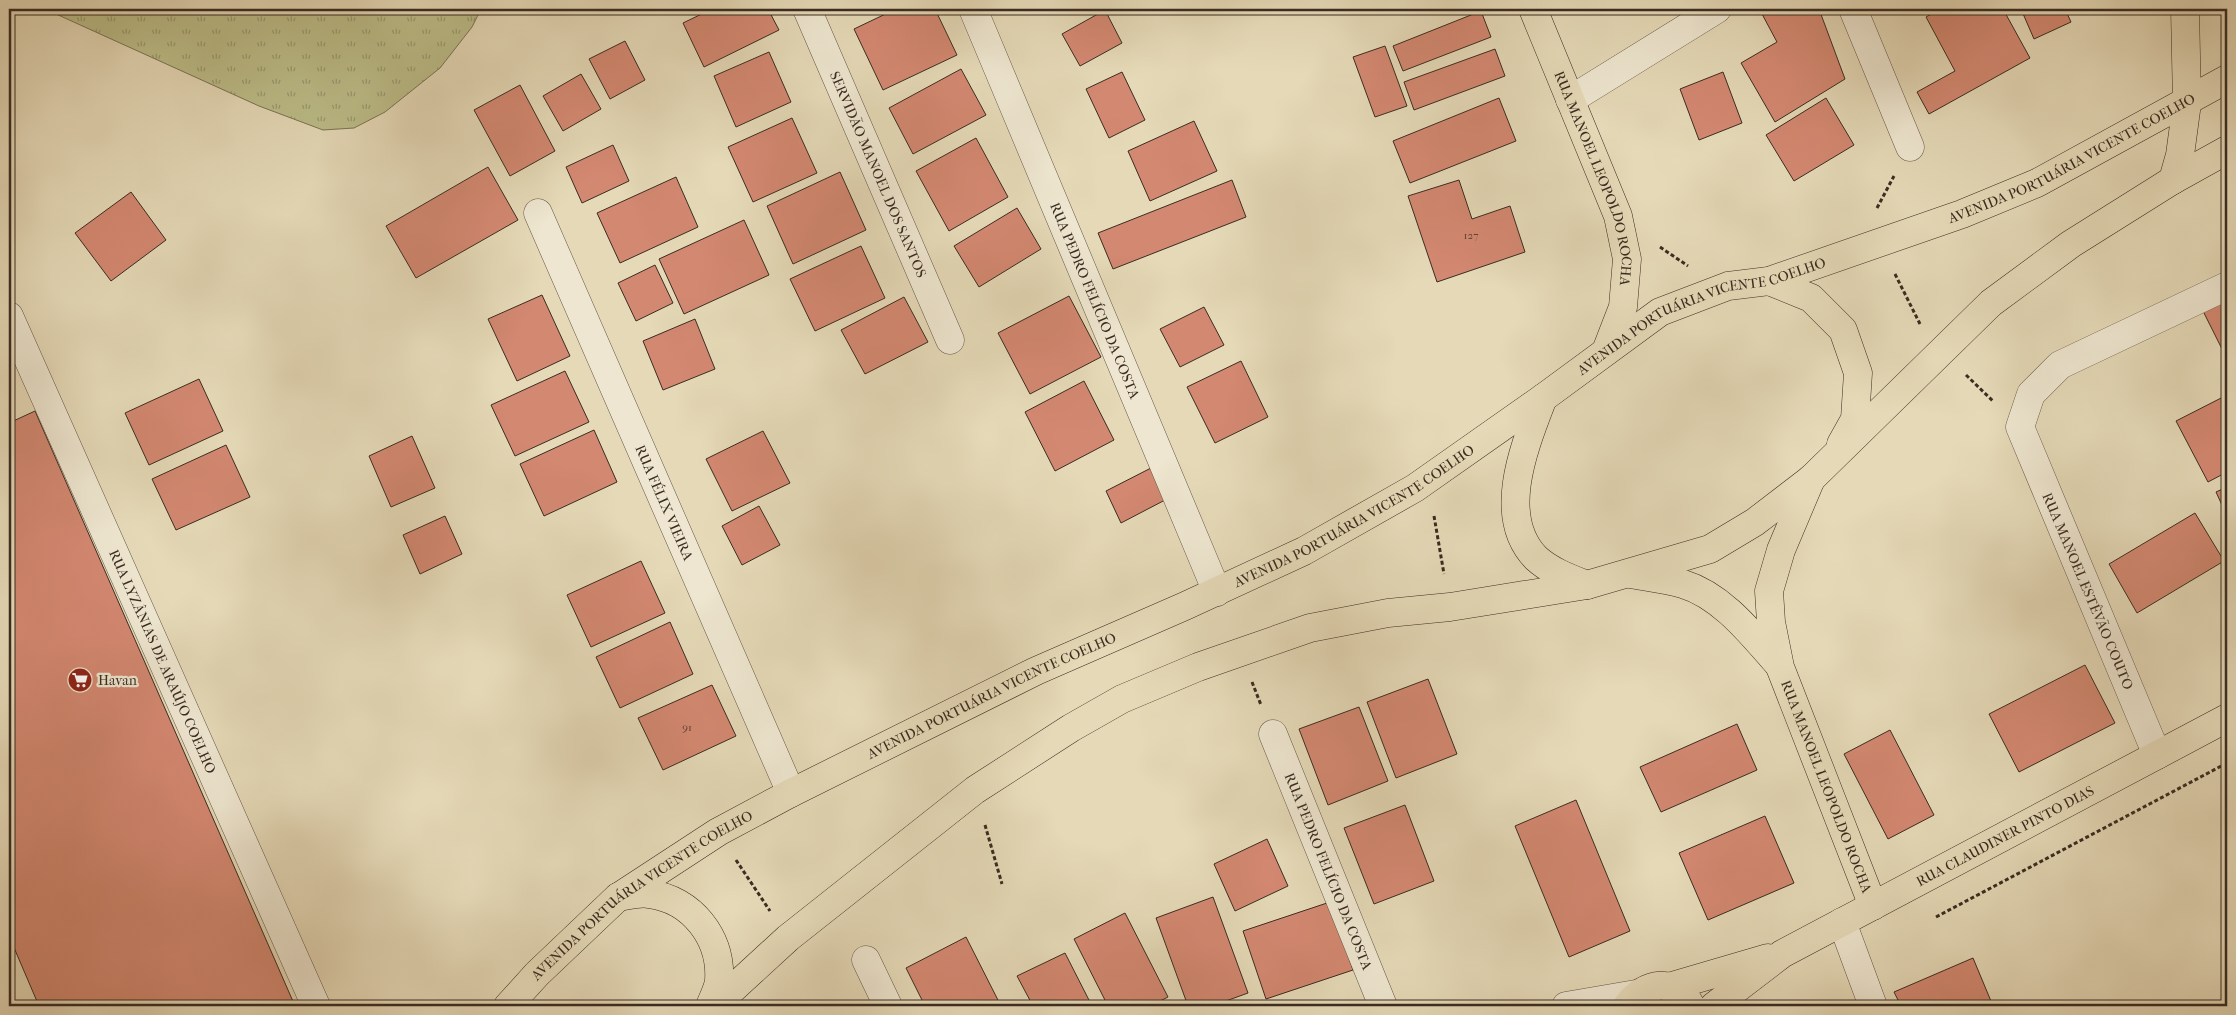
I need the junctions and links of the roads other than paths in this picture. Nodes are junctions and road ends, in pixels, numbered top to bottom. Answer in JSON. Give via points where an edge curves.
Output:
{"nodes":[{"id":1,"x":807,"y":9,"type":"edge"},
{"id":2,"x":973,"y":9,"type":"edge"},
{"id":3,"x":1533,"y":9,"type":"edge"},
{"id":4,"x":1717,"y":9,"type":"edge"},
{"id":5,"x":1853,"y":9,"type":"edge"},
{"id":6,"x":2185,"y":9,"type":"edge"},
{"id":7,"x":2227,"y":80,"type":"edge"},
{"id":8,"x":1570,"y":100,"type":"junction"},
{"id":9,"x":2187,"y":103,"type":"junction"},
{"id":10,"x":1910,"y":147,"type":"road end"},
{"id":11,"x":2227,"y":150,"type":"edge"},
{"id":12,"x":2173,"y":180,"type":"junction"},
{"id":13,"x":538,"y":213,"type":"dead end"},
{"id":14,"x":1769,"y":281,"type":"junction"},
{"id":15,"x":2227,"y":286,"type":"edge"},
{"id":16,"x":9,"y":316,"type":"edge"},
{"id":17,"x":950,"y":340,"type":"dead end"},
{"id":18,"x":1606,"y":351,"type":"junction"},
{"id":19,"x":1543,"y":398,"type":"junction"},
{"id":20,"x":1834,"y":459,"type":"junction"},
{"id":21,"x":1811,"y":479,"type":"junction"},
{"id":22,"x":1630,"y":574,"type":"junction"},
{"id":23,"x":1587,"y":585,"type":"junction"},
{"id":24,"x":1217,"y":592,"type":"junction"},
{"id":25,"x":1780,"y":667,"type":"junction"},
{"id":26,"x":2227,"y":718,"type":"edge"},
{"id":27,"x":1273,"y":734,"type":"road end"},
{"id":28,"x":2157,"y":755,"type":"junction"},
{"id":29,"x":791,"y":793,"type":"junction"},
{"id":30,"x":616,"y":898,"type":"junction"},
{"id":31,"x":1873,"y":906,"type":"junction"},
{"id":32,"x":1842,"y":922,"type":"junction"},
{"id":33,"x":1782,"y":954,"type":"junction"},
{"id":34,"x":866,"y":960,"type":"dead end"},
{"id":35,"x":1668,"y":987,"type":"junction"},
{"id":36,"x":1631,"y":1000,"type":"edge"},
{"id":37,"x":316,"y":1006,"type":"edge"},
{"id":38,"x":508,"y":1006,"type":"edge"},
{"id":39,"x":710,"y":1006,"type":"edge"},
{"id":40,"x":714,"y":1006,"type":"edge"},
{"id":41,"x":888,"y":1006,"type":"edge"},
{"id":42,"x":1383,"y":1006,"type":"edge"},
{"id":43,"x":1566,"y":1006,"type":"edge"},
{"id":44,"x":1691,"y":1006,"type":"edge"},
{"id":45,"x":1714,"y":1006,"type":"edge"},
{"id":46,"x":1873,"y":1006,"type":"edge"}],
"edges":[{"from":1,"to":17,"type":"street","name":"SERVIDÃO MANOEL DOS SANTOS"},
{"from":2,"to":24,"type":"street","name":"RUA PEDRO FELÍCIO DA COSTA"},
{"from":3,"to":8,"type":"main road","name":"RUA MANOEL LEOPOLDO ROCHA"},
{"from":4,"to":8,"type":"street"},
{"from":5,"to":10,"type":"street"},
{"from":6,"to":9,"type":"main road"},
{"from":7,"to":9,"type":"main road","name":"AVENIDA PORTUÁRIA VICENTE COELHO"},
{"from":8,"to":18,"type":"main road","name":"RUA MANOEL LEOPOLDO ROCHA","via":[[1618,216],[1627,259],[1622,307]]},
{"from":9,"to":12,"type":"main road"},
{"from":9,"to":14,"type":"main road","name":"AVENIDA PORTUÁRIA VICENTE COELHO","via":[[2037,184],[1962,214]]},
{"from":11,"to":12,"type":"main road"},
{"from":12,"to":20,"type":"main road","via":[[2071,244],[1991,303]]},
{"from":13,"to":29,"type":"street","name":"RUA FÉLIX VIEIRA"},
{"from":14,"to":18,"type":"main road","name":"AVENIDA PORTUÁRIA VICENTE COELHO","via":[[1728,286],[1660,312]]},
{"from":14,"to":20,"type":"main road","via":[[1811,298],[1842,330],[1852,356],[1858,373],[1855,419]]},
{"from":15,"to":28,"type":"street","name":"RUA MANOEL ESTÊVÃO COUTO","via":[[2060,365],[2030,394],[2020,427]]},
{"from":16,"to":37,"type":"street","name":"RUA LYZÂNIAS DE ARAÚJO COELHO"},
{"from":18,"to":19,"type":"main road","name":"AVENIDA PORTUÁRIA VICENTE COELHO"},
{"from":19,"to":23,"type":"main road","via":[[1522,452],[1516,497],[1519,535],[1536,558],[1555,571]]},
{"from":19,"to":24,"type":"main road","name":"AVENIDA PORTUÁRIA VICENTE COELHO","via":[[1428,479],[1304,550]]},
{"from":20,"to":21,"type":"main road"},
{"from":21,"to":22,"type":"main road","via":[[1755,522],[1710,549]]},
{"from":21,"to":25,"type":"main road","name":"RUA MANOEL LEOPOLDO ROCHA","via":[[1781,550],[1769,591]]},
{"from":22,"to":23,"type":"main road"},
{"from":22,"to":25,"type":"main road","name":"RUA MANOEL LEOPOLDO ROCHA","via":[[1684,584],[1709,597],[1742,624]]},
{"from":23,"to":40,"type":"main road","via":[[1450,607],[1388,613],[1310,628],[1122,699],[975,790],[788,938]]},
{"from":24,"to":29,"type":"main road","name":"AVENIDA PORTUÁRIA VICENTE COELHO","via":[[1036,671]]},
{"from":25,"to":31,"type":"main road","name":"RUA MANOEL LEOPOLDO ROCHA"},
{"from":26,"to":28,"type":"main road","name":"RUA CLAUDINER PINTO DIAS"},
{"from":27,"to":42,"type":"street","name":"RUA PEDRO FELÍCIO DA COSTA"},
{"from":28,"to":31,"type":"main road","name":"RUA CLAUDINER PINTO DIAS"},
{"from":29,"to":30,"type":"main road","name":"AVENIDA PORTUÁRIA VICENTE COELHO","via":[[718,832]]},
{"from":30,"to":38,"type":"main road","name":"AVENIDA PORTUÁRIA VICENTE COELHO"},
{"from":30,"to":39,"type":"main road","via":[[648,893],[678,902],[702,923],[717,950],[719,982]]},
{"from":31,"to":32,"type":"main road","name":"RUA CLAUDINER PINTO DIAS"},
{"from":32,"to":33,"type":"main road","name":"RUA CLAUDINER PINTO DIAS"},
{"from":32,"to":46,"type":"street"},
{"from":33,"to":35,"type":"main road","name":"RUA CLAUDINER PINTO DIAS"},
{"from":33,"to":45,"type":"main road","name":"RUA CLAUDINER PINTO DIAS"},
{"from":34,"to":41,"type":"street"},
{"from":35,"to":36,"type":"main road","name":"RUA CLAUDINER PINTO DIAS","via":[[1657,985]]},
{"from":35,"to":44,"type":"main road","via":[[1679,991]]},
{"from":36,"to":43,"type":"street"}]}
